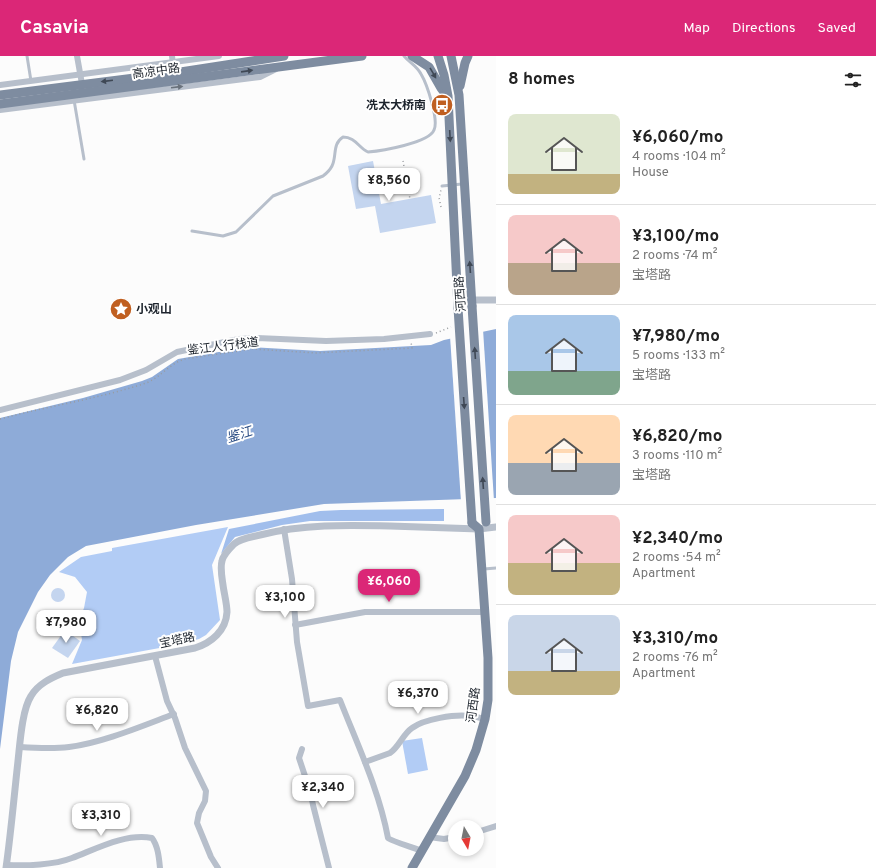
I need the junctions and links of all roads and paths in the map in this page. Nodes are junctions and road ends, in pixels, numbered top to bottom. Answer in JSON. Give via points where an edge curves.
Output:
{"nodes":[{"id":1,"x":27,"y":56,"type":"edge"},
{"id":2,"x":77,"y":56,"type":"edge"},
{"id":3,"x":219,"y":56,"type":"edge"},
{"id":4,"x":362,"y":56,"type":"edge"},
{"id":5,"x":404,"y":56,"type":"edge"},
{"id":6,"x":412,"y":56,"type":"edge"},
{"id":7,"x":438,"y":56,"type":"edge"},
{"id":8,"x":451,"y":56,"type":"edge"},
{"id":9,"x":468,"y":56,"type":"edge"},
{"id":10,"x":281,"y":58,"type":"edge"},
{"id":11,"x":172,"y":59,"type":"edge"},
{"id":12,"x":174,"y":73,"type":"junction"},
{"id":13,"x":80,"y":74,"type":"junction"},
{"id":14,"x":49,"y":79,"type":"junction"},
{"id":15,"x":31,"y":81,"type":"junction"},
{"id":16,"x":82,"y":84,"type":"junction"},
{"id":17,"x":0,"y":85,"type":"edge"},
{"id":18,"x":50,"y":88,"type":"junction"},
{"id":19,"x":0,"y":95,"type":"edge"},
{"id":20,"x":459,"y":95,"type":"junction"},
{"id":21,"x":448,"y":96,"type":"junction"},
{"id":22,"x":74,"y":97,"type":"junction"},
{"id":23,"x":46,"y":101,"type":"junction"},
{"id":24,"x":0,"y":104,"type":"edge"},
{"id":25,"x":0,"y":110,"type":"edge"},
{"id":26,"x":84,"y":159,"type":"dead end"},
{"id":27,"x":403,"y":161,"type":"dead end"},
{"id":28,"x":464,"y":168,"type":"junction"},
{"id":29,"x":451,"y":170,"type":"junction"},
{"id":30,"x":464,"y":184,"type":"junction"},
{"id":31,"x":452,"y":185,"type":"junction"},
{"id":32,"x":442,"y":186,"type":"joint"},
{"id":33,"x":410,"y":199,"type":"dead end"},
{"id":34,"x":441,"y":207,"type":"dead end"},
{"id":35,"x":192,"y":231,"type":"dead end"},
{"id":36,"x":496,"y":300,"type":"edge"},
{"id":37,"x":472,"y":303,"type":"junction"},
{"id":38,"x":430,"y":334,"type":"dead end"},
{"id":39,"x":412,"y":348,"type":"dead end"},
{"id":40,"x":0,"y":410,"type":"edge"},
{"id":41,"x":0,"y":420,"type":"edge"},
{"id":42,"x":476,"y":526,"type":"junction"},
{"id":43,"x":496,"y":527,"type":"edge"},
{"id":44,"x":284,"y":530,"type":"junction"},
{"id":45,"x":496,"y":568,"type":"edge"},
{"id":46,"x":482,"y":569,"type":"junction"},
{"id":47,"x":486,"y":612,"type":"junction"},
{"id":48,"x":295,"y":625,"type":"junction"},
{"id":49,"x":155,"y":656,"type":"junction"},
{"id":50,"x":174,"y":714,"type":"junction"},
{"id":51,"x":485,"y":719,"type":"junction"},
{"id":52,"x":20,"y":747,"type":"junction"},
{"id":53,"x":302,"y":749,"type":"dead end"},
{"id":54,"x":365,"y":762,"type":"junction"},
{"id":55,"x":496,"y":826,"type":"edge"},
{"id":56,"x":484,"y":830,"type":"edge"},
{"id":57,"x":429,"y":838,"type":"junction"},
{"id":58,"x":448,"y":838,"type":"edge"},
{"id":59,"x":422,"y":851,"type":"junction"},
{"id":60,"x":64,"y":860,"type":"junction"},
{"id":61,"x":7,"y":867,"type":"edge"},
{"id":62,"x":65,"y":868,"type":"edge"},
{"id":63,"x":160,"y":868,"type":"edge"},
{"id":64,"x":218,"y":868,"type":"edge"},
{"id":65,"x":329,"y":868,"type":"edge"},
{"id":66,"x":412,"y":868,"type":"edge"}],
"edges":[{"from":1,"to":15,"type":"lane"},
{"from":2,"to":13,"type":"street"},
{"from":3,"to":11,"type":"street"},
{"from":4,"to":10,"type":"main road","name":"高凉中路"},
{"from":5,"to":35,"type":"lane","via":[[413,64],[426,84],[436,122],[430,135],[411,144],[368,152],[354,141],[343,137],[337,142],[330,170],[323,176],[273,196],[236,232],[223,236]]},
{"from":6,"to":21,"type":"main road","one_way":true,"via":[[429,67]]},
{"from":7,"to":21,"type":"main road","name":"河西路"},
{"from":8,"to":20,"type":"main road","name":"河西路"},
{"from":9,"to":20,"type":"main road"},
{"from":10,"to":12,"type":"main road","name":"高凉中路"},
{"from":22,"to":10,"type":"main road","name":"高凉中路","one_way":true,"via":[[209,79]]},
{"from":11,"to":12,"type":"street"},
{"from":11,"to":13,"type":"street"},
{"from":12,"to":16,"type":"main road","name":"高凉中路","one_way":true},
{"from":13,"to":14,"type":"street"},
{"from":13,"to":16,"type":"street"},
{"from":14,"to":15,"type":"street"},
{"from":14,"to":18,"type":"main road"},
{"from":15,"to":17,"type":"street"},
{"from":16,"to":18,"type":"main road","name":"高凉中路"},
{"from":18,"to":19,"type":"main road","name":"高凉中路"},
{"from":20,"to":28,"type":"main road","name":"河西路"},
{"from":21,"to":29,"type":"main road","name":"河西路","one_way":true},
{"from":22,"to":23,"type":"main road","name":"高凉中路"},
{"from":22,"to":26,"type":"lane"},
{"from":23,"to":24,"type":"main road","name":"高凉中路"},
{"from":23,"to":25,"type":"street"},
{"from":27,"to":33,"type":"path"},
{"from":28,"to":29,"type":"main road"},
{"from":28,"to":30,"type":"main road","name":"河西路"},
{"from":29,"to":31,"type":"main road","name":"河西路"},
{"from":30,"to":31,"type":"lane"},
{"from":37,"to":30,"type":"main road","name":"河西路","one_way":true},
{"from":31,"to":32,"type":"lane"},
{"from":31,"to":42,"type":"main road","name":"河西路","one_way":true,"bridge":true,"via":[[458,308]]},
{"from":32,"to":34,"type":"path","via":[[439,198]]},
{"from":36,"to":37,"type":"street"},
{"from":42,"to":37,"type":"main road","name":"河西路","one_way":true,"bridge":true,"via":[[486,522]]},
{"from":38,"to":40,"type":"street","via":[[326,341],[238,339],[176,352],[146,370],[120,380]]},
{"from":39,"to":41,"type":"path","name":"鉴江人行栈道","via":[[315,353],[252,349],[185,359],[176,362],[148,382]]},
{"from":42,"to":43,"type":"street","name":"宝塔路"},
{"from":42,"to":44,"type":"street","name":"宝塔路","via":[[352,524]]},
{"from":42,"to":46,"type":"main road","name":"河西路"},
{"from":44,"to":48,"type":"street","via":[[290,563]]},
{"from":44,"to":49,"type":"street","name":"宝塔路","via":[[241,540],[227,552],[222,561],[221,576],[227,612],[224,624],[211,641],[194,648]]},
{"from":45,"to":46,"type":"lane"},
{"from":46,"to":47,"type":"main road","name":"河西路"},
{"from":47,"to":48,"type":"street","via":[[365,612]]},
{"from":47,"to":51,"type":"main road","name":"河西路","via":[[488,700]]},
{"from":48,"to":54,"type":"street","via":[[308,706],[340,700]]},
{"from":49,"to":50,"type":"street","via":[[167,701]]},
{"from":49,"to":52,"type":"street","name":"宝塔路","via":[[51,677],[40,685],[26,706]]},
{"from":50,"to":52,"type":"street","via":[[82,745]]},
{"from":50,"to":64,"type":"street","via":[[185,748],[206,791],[197,823]]},
{"from":51,"to":54,"type":"street","via":[[458,716],[419,724],[405,734],[393,751]]},
{"from":51,"to":57,"type":"main road","name":"河西路","via":[[476,750],[464,776]]},
{"from":52,"to":61,"type":"street","name":"宝塔路"},
{"from":53,"to":65,"type":"street","via":[[300,761]]},
{"from":54,"to":59,"type":"street","via":[[378,797],[388,838]]},
{"from":55,"to":56,"type":"street"},
{"from":57,"to":58,"type":"street"},
{"from":57,"to":59,"type":"main road","name":"河西路"},
{"from":59,"to":66,"type":"main road","name":"河西路"},
{"from":60,"to":61,"type":"street"},
{"from":60,"to":62,"type":"street"},
{"from":60,"to":63,"type":"street","via":[[120,840],[146,837],[152,838],[155,842]]}]}
